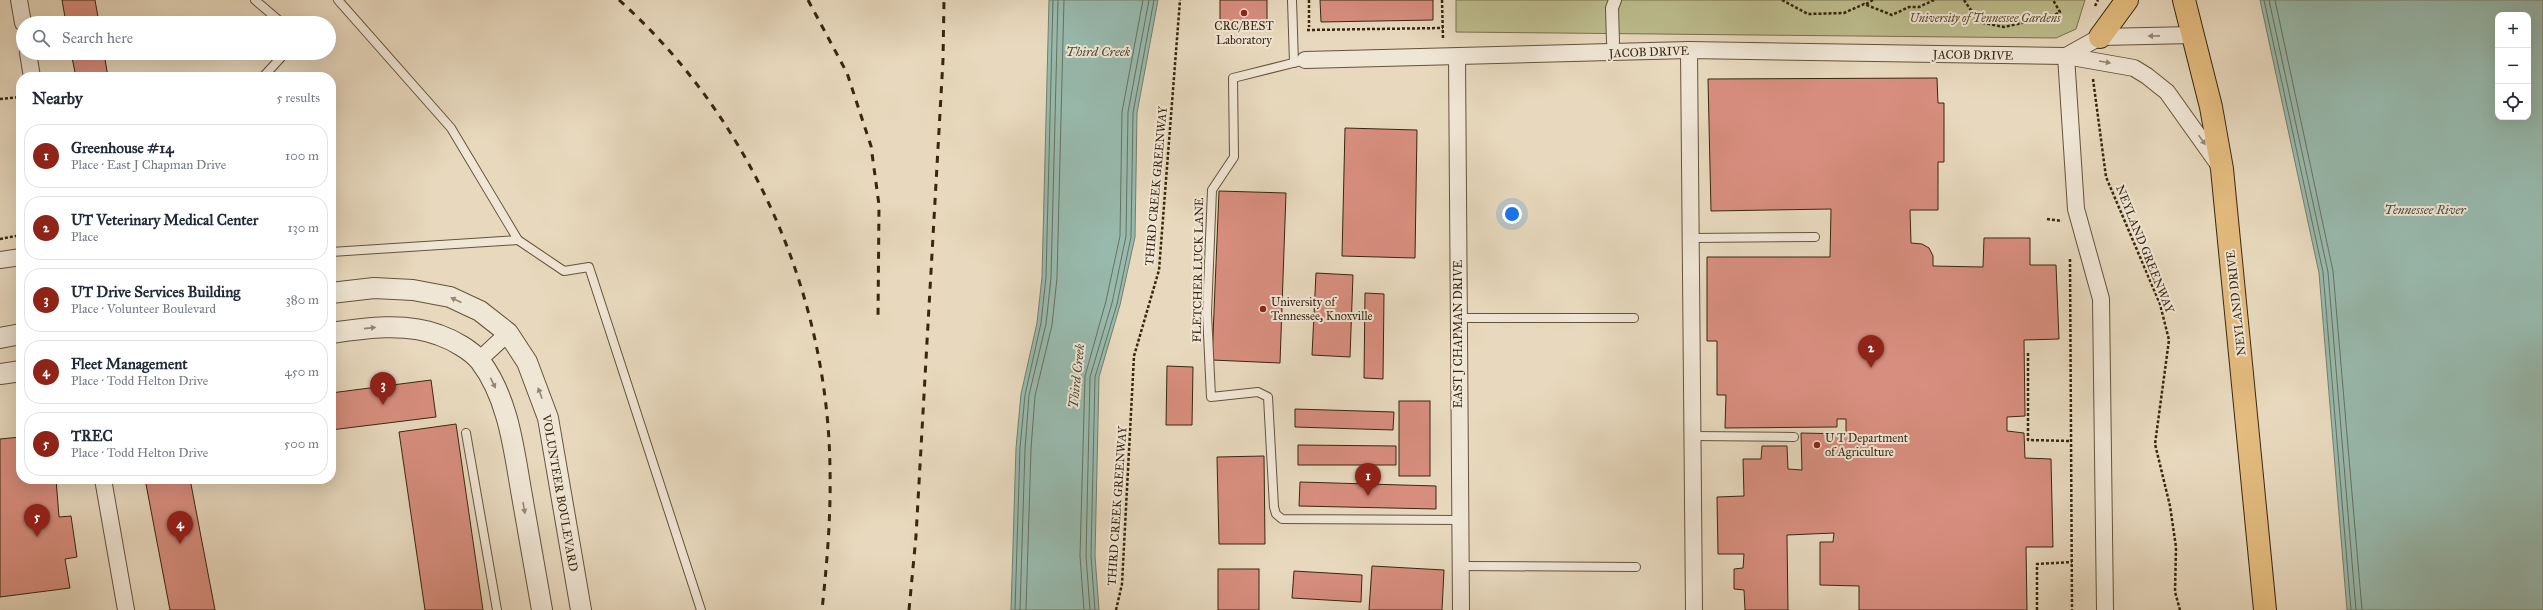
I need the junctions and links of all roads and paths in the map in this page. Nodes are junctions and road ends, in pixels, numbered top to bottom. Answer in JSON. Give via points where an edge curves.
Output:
{"nodes":[{"id":1,"x":19,"y":0,"type":"edge"},
{"id":2,"x":255,"y":0,"type":"edge"},
{"id":3,"x":338,"y":0,"type":"edge"},
{"id":4,"x":1180,"y":0,"type":"edge"},
{"id":5,"x":1292,"y":0,"type":"edge"},
{"id":6,"x":1442,"y":0,"type":"edge"},
{"id":7,"x":1615,"y":0,"type":"edge"},
{"id":8,"x":1782,"y":0,"type":"edge"},
{"id":9,"x":1873,"y":0,"type":"edge"},
{"id":10,"x":1934,"y":0,"type":"edge"},
{"id":11,"x":1964,"y":0,"type":"edge"},
{"id":12,"x":2053,"y":0,"type":"edge"},
{"id":13,"x":2127,"y":0,"type":"edge"},
{"id":14,"x":2184,"y":0,"type":"edge"},
{"id":15,"x":1865,"y":4,"type":"junction"},
{"id":16,"x":22,"y":16,"type":"edge"},
{"id":17,"x":274,"y":16,"type":"edge"},
{"id":18,"x":1442,"y":28,"type":"junction"},
{"id":19,"x":1293,"y":30,"type":"junction"},
{"id":20,"x":2193,"y":35,"type":"junction"},
{"id":21,"x":2100,"y":37,"type":"junction"},
{"id":22,"x":1613,"y":42,"type":"dead end"},
{"id":23,"x":1689,"y":50,"type":"junction"},
{"id":24,"x":2066,"y":56,"type":"junction"},
{"id":25,"x":1450,"y":57,"type":"junction"},
{"id":26,"x":29,"y":60,"type":"edge"},
{"id":27,"x":279,"y":60,"type":"edge"},
{"id":28,"x":2092,"y":60,"type":"junction"},
{"id":29,"x":1299,"y":61,"type":"junction"},
{"id":30,"x":31,"y":72,"type":"edge"},
{"id":31,"x":268,"y":72,"type":"edge"},
{"id":32,"x":1233,"y":78,"type":"joint"},
{"id":33,"x":16,"y":97,"type":"edge"},
{"id":34,"x":0,"y":99,"type":"edge"},
{"id":35,"x":2222,"y":169,"type":"junction"},
{"id":36,"x":2047,"y":219,"type":"dead end"},
{"id":37,"x":2065,"y":221,"type":"dead end"},
{"id":38,"x":16,"y":236,"type":"edge"},
{"id":39,"x":1815,"y":237,"type":"dead end"},
{"id":40,"x":1690,"y":238,"type":"junction"},
{"id":41,"x":0,"y":239,"type":"edge"},
{"id":42,"x":518,"y":240,"type":"junction"},
{"id":43,"x":336,"y":252,"type":"edge"},
{"id":44,"x":2070,"y":252,"type":"dead end"},
{"id":45,"x":16,"y":258,"type":"edge"},
{"id":46,"x":0,"y":260,"type":"edge"},
{"id":47,"x":336,"y":292,"type":"edge"},
{"id":48,"x":1458,"y":318,"type":"junction"},
{"id":49,"x":1634,"y":318,"type":"dead end"},
{"id":50,"x":336,"y":332,"type":"edge"},
{"id":51,"x":508,"y":333,"type":"junction"},
{"id":52,"x":16,"y":335,"type":"edge"},
{"id":53,"x":0,"y":338,"type":"edge"},
{"id":54,"x":2028,"y":353,"type":"dead end"},
{"id":55,"x":479,"y":360,"type":"junction"},
{"id":56,"x":16,"y":372,"type":"edge"},
{"id":57,"x":0,"y":374,"type":"edge"},
{"id":58,"x":466,"y":433,"type":"dead end"},
{"id":59,"x":1692,"y":436,"type":"junction"},
{"id":60,"x":1794,"y":437,"type":"dead end"},
{"id":61,"x":2071,"y":440,"type":"junction"},
{"id":62,"x":104,"y":484,"type":"edge"},
{"id":63,"x":1460,"y":520,"type":"junction"},
{"id":64,"x":2072,"y":562,"type":"junction"},
{"id":65,"x":1460,"y":566,"type":"junction"},
{"id":66,"x":1636,"y":566,"type":"dead end"},
{"id":67,"x":126,"y":610,"type":"edge"},
{"id":68,"x":498,"y":610,"type":"edge"},
{"id":69,"x":542,"y":610,"type":"edge"},
{"id":70,"x":581,"y":610,"type":"edge"},
{"id":71,"x":701,"y":610,"type":"edge"},
{"id":72,"x":1116,"y":610,"type":"edge"},
{"id":73,"x":1461,"y":610,"type":"edge"},
{"id":74,"x":1694,"y":610,"type":"edge"},
{"id":75,"x":2037,"y":610,"type":"edge"},
{"id":76,"x":2072,"y":610,"type":"edge"},
{"id":77,"x":2105,"y":610,"type":"edge"},
{"id":78,"x":2180,"y":610,"type":"edge"},
{"id":79,"x":2265,"y":610,"type":"edge"}],
"edges":[{"from":1,"to":16,"type":"street"},
{"from":2,"to":17,"type":"lane"},
{"from":3,"to":42,"type":"lane","via":[[451,128]]},
{"from":4,"to":72,"type":"path","name":"THIRD CREEK GREENWAY","via":[[1159,270],[1134,356],[1122,584]]},
{"from":5,"to":19,"type":"lane"},
{"from":6,"to":18,"type":"path"},
{"from":7,"to":22,"type":"street","via":[[1612,8]]},
{"from":8,"to":15,"type":"path","via":[[1808,14],[1844,13]]},
{"from":9,"to":15,"type":"path"},
{"from":10,"to":15,"type":"path","via":[[1892,15]]},
{"from":11,"to":12,"type":"path","via":[[1979,22],[2004,27],[2053,16],[2060,12]]},
{"from":13,"to":21,"type":"main road"},
{"from":14,"to":20,"type":"main road","name":"NEYLAND DRIVE"},
{"from":18,"to":19,"type":"path"},
{"from":18,"to":25,"type":"path"},
{"from":19,"to":29,"type":"lane"},
{"from":20,"to":21,"type":"street","one_way":true},
{"from":20,"to":35,"type":"main road","name":"NEYLAND DRIVE","via":[[2212,107]]},
{"from":21,"to":24,"type":"street"},
{"from":23,"to":24,"type":"street","name":"JACOB DRIVE"},
{"from":23,"to":25,"type":"street","name":"JACOB DRIVE"},
{"from":23,"to":40,"type":"street"},
{"from":24,"to":28,"type":"street","name":"JACOB DRIVE"},
{"from":24,"to":77,"type":"street","via":[[2076,209],[2101,299]]},
{"from":25,"to":29,"type":"street","name":"JACOB DRIVE"},
{"from":25,"to":48,"type":"street","name":"EAST J CHAPMAN DRIVE"},
{"from":26,"to":30,"type":"street"},
{"from":27,"to":31,"type":"lane"},
{"from":28,"to":35,"type":"street","name":"JACOB DRIVE","one_way":true,"via":[[2134,68],[2167,92]]},
{"from":28,"to":78,"type":"path","name":"NEYLAND GREENWAY","via":[[2094,94],[2106,177],[2160,304],[2169,340],[2155,444],[2170,506],[2176,547],[2175,592]]},
{"from":29,"to":32,"type":"lane","name":"JACOB DRIVE"},
{"from":32,"to":63,"type":"lane","name":"FLETCHER LUCK LANE","via":[[1234,157],[1212,190],[1207,313],[1211,397],[1258,392],[1268,397],[1274,507],[1276,514],[1282,519]]},
{"from":33,"to":34,"type":"path"},
{"from":35,"to":79,"type":"main road","name":"NEYLAND DRIVE"},
{"from":36,"to":37,"type":"path"},
{"from":38,"to":41,"type":"path"},
{"from":39,"to":40,"type":"lane"},
{"from":40,"to":59,"type":"street"},
{"from":42,"to":43,"type":"lane"},
{"from":42,"to":71,"type":"lane","via":[[564,271],[589,267]]},
{"from":44,"to":61,"type":"path"},
{"from":45,"to":46,"type":"street"},
{"from":51,"to":47,"type":"street","name":"VOLUNTEER BOULEVARD","one_way":true,"via":[[480,311],[450,297],[413,290],[374,288]]},
{"from":48,"to":49,"type":"lane"},
{"from":48,"to":63,"type":"street","name":"EAST J CHAPMAN DRIVE"},
{"from":50,"to":55,"type":"street","one_way":true,"via":[[376,327],[438,334]]},
{"from":51,"to":55,"type":"street"},
{"from":70,"to":51,"type":"street","name":"VOLUNTEER BOULEVARD","one_way":true,"via":[[548,418],[527,362]]},
{"from":52,"to":53,"type":"street"},
{"from":54,"to":61,"type":"path","via":[[2028,440]]},
{"from":55,"to":69,"type":"street","one_way":true,"via":[[492,381],[510,428]]},
{"from":56,"to":57,"type":"street"},
{"from":58,"to":68,"type":"lane"},
{"from":59,"to":60,"type":"lane"},
{"from":59,"to":74,"type":"street"},
{"from":61,"to":64,"type":"path"},
{"from":62,"to":67,"type":"street"},
{"from":63,"to":65,"type":"street","name":"EAST J CHAPMAN DRIVE"},
{"from":64,"to":75,"type":"path","via":[[2037,564]]},
{"from":64,"to":76,"type":"path"},
{"from":65,"to":66,"type":"lane"},
{"from":65,"to":73,"type":"street","name":"EAST J CHAPMAN DRIVE"}]}
